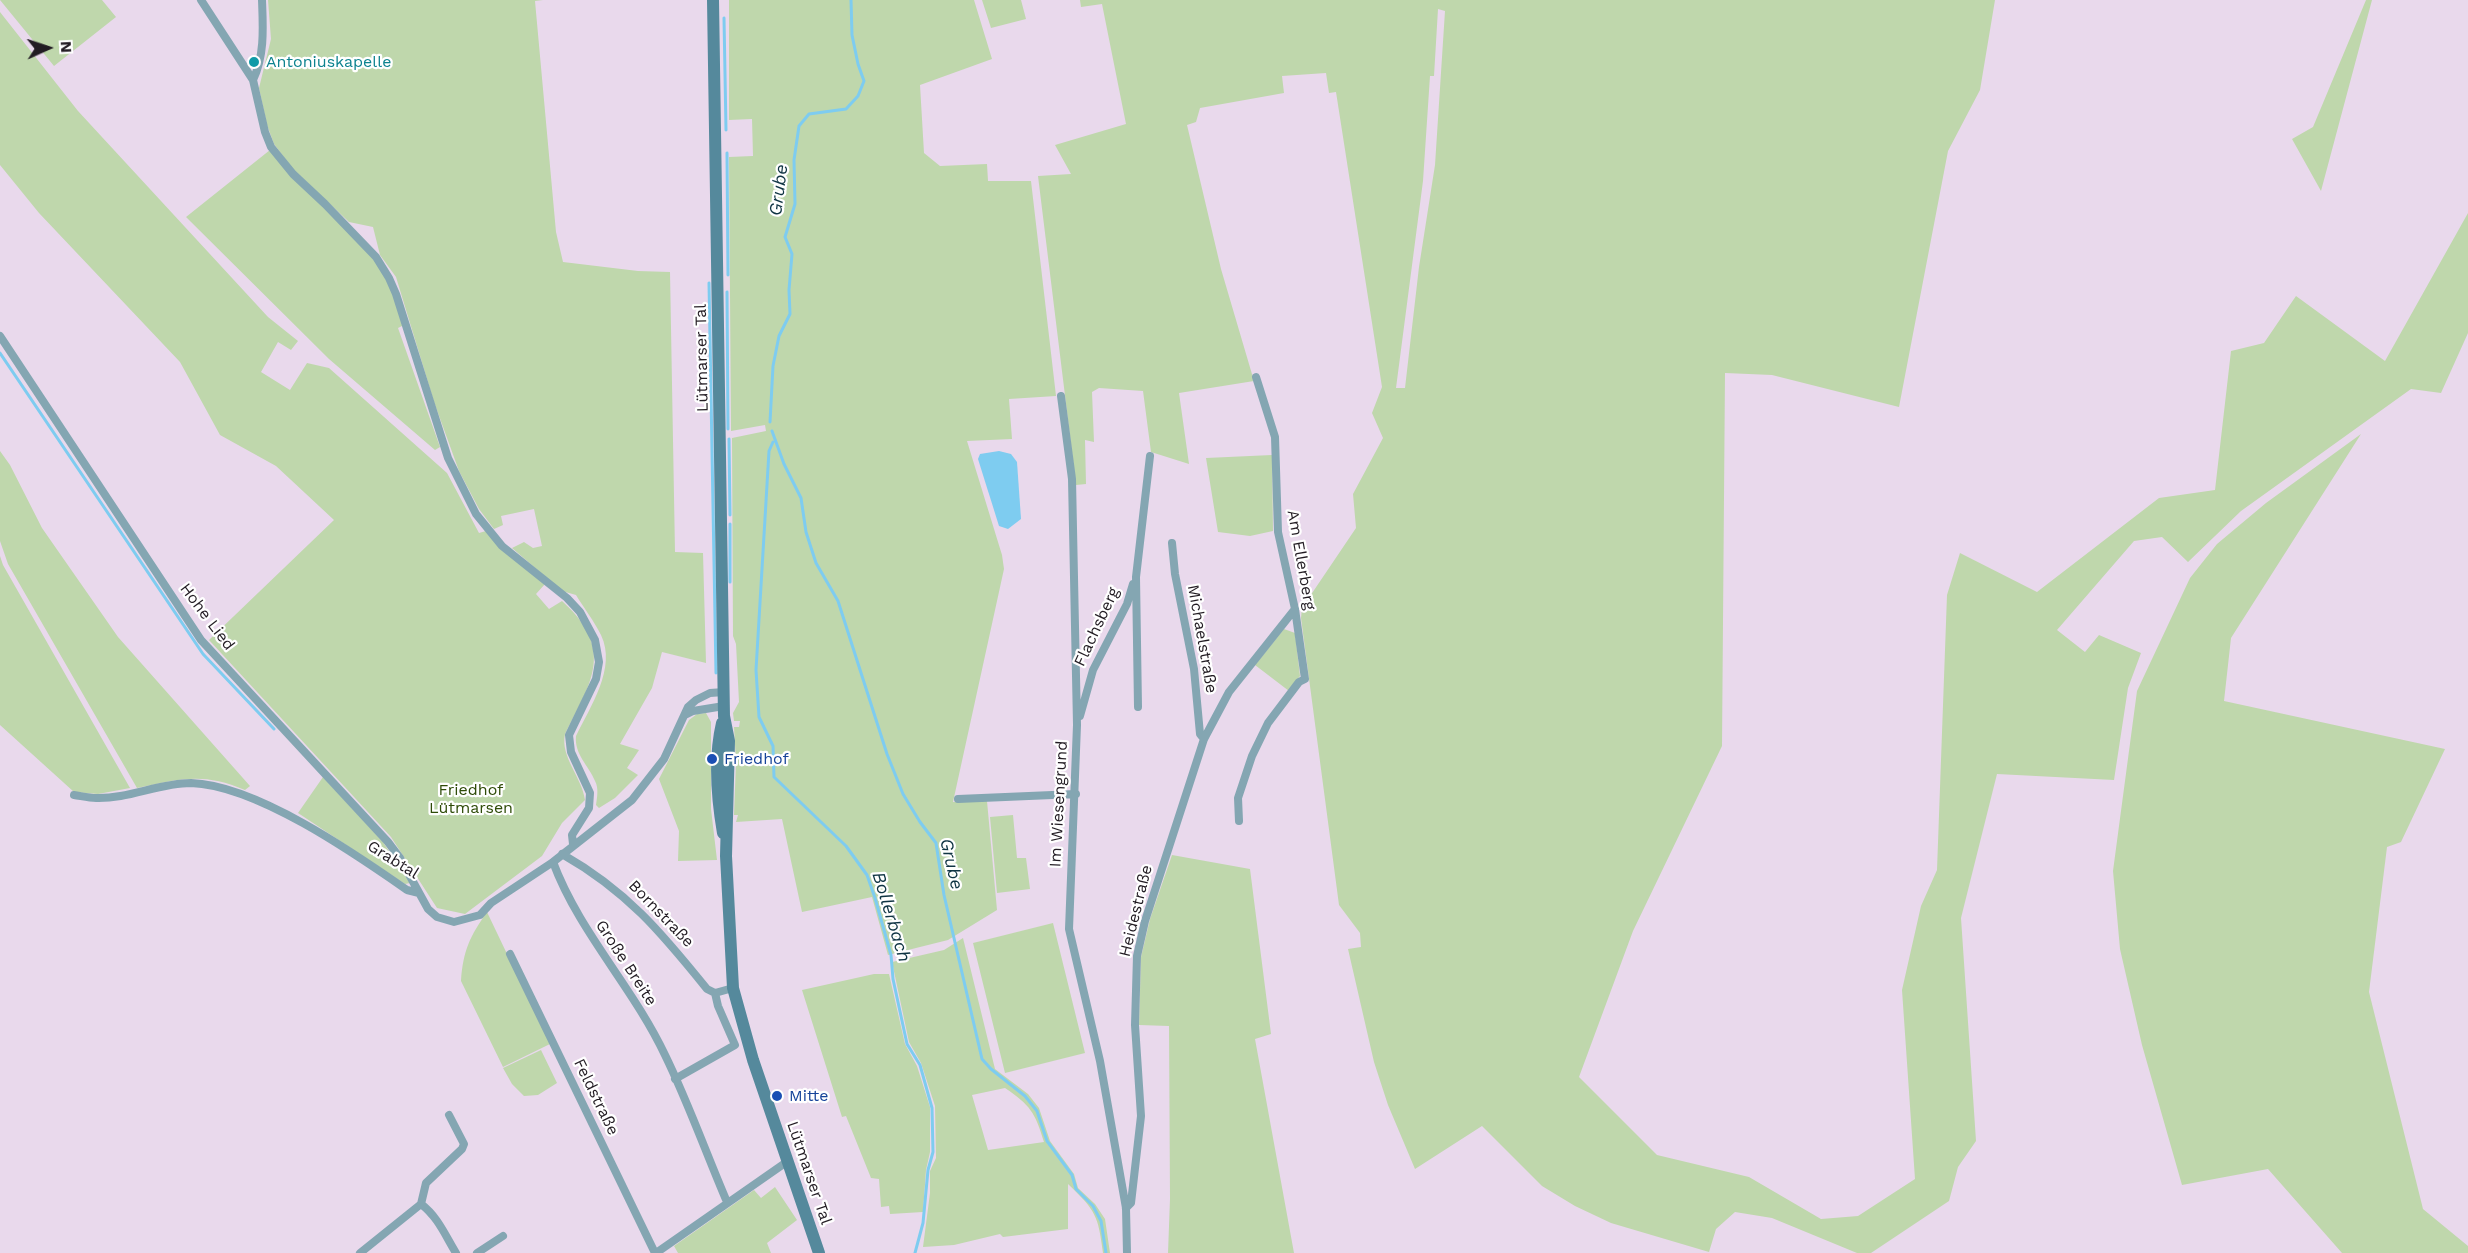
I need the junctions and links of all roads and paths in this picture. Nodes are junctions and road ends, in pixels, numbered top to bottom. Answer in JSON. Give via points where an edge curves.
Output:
{"nodes":[{"id":1,"x":201,"y":0,"type":"edge"},
{"id":2,"x":262,"y":0,"type":"edge"},
{"id":3,"x":713,"y":0,"type":"edge"},
{"id":4,"x":254,"y":80,"type":"junction"},
{"id":5,"x":0,"y":336,"type":"edge"},
{"id":6,"x":1256,"y":377,"type":"dead end"},
{"id":7,"x":1061,"y":396,"type":"dead end"},
{"id":8,"x":1150,"y":456,"type":"dead end"},
{"id":9,"x":1172,"y":543,"type":"dead end"},
{"id":10,"x":1136,"y":577,"type":"junction"},
{"id":11,"x":1295,"y":609,"type":"junction"},
{"id":12,"x":724,"y":692,"type":"junction"},
{"id":13,"x":1138,"y":707,"type":"dead end"},
{"id":14,"x":724,"y":711,"type":"junction"},
{"id":15,"x":684,"y":715,"type":"junction"},
{"id":16,"x":1077,"y":725,"type":"junction"},
{"id":17,"x":1204,"y":739,"type":"junction"},
{"id":18,"x":1076,"y":794,"type":"junction"},
{"id":19,"x":74,"y":795,"type":"dead end"},
{"id":20,"x":958,"y":800,"type":"dead end"},
{"id":21,"x":1239,"y":821,"type":"dead end"},
{"id":22,"x":573,"y":844,"type":"junction"},
{"id":23,"x":562,"y":854,"type":"junction"},
{"id":24,"x":553,"y":862,"type":"junction"},
{"id":25,"x":419,"y":893,"type":"junction"},
{"id":26,"x":510,"y":954,"type":"dead end"},
{"id":27,"x":733,"y":988,"type":"junction"},
{"id":28,"x":715,"y":993,"type":"junction"},
{"id":29,"x":675,"y":1079,"type":"junction"},
{"id":30,"x":449,"y":1115,"type":"dead end"},
{"id":31,"x":788,"y":1161,"type":"junction"},
{"id":32,"x":727,"y":1202,"type":"junction"},
{"id":33,"x":421,"y":1204,"type":"junction"},
{"id":34,"x":1126,"y":1208,"type":"junction"},
{"id":35,"x":503,"y":1236,"type":"dead end"},
{"id":36,"x":369,"y":1250,"type":"edge"},
{"id":37,"x":360,"y":1253,"type":"edge"},
{"id":38,"x":456,"y":1253,"type":"edge"},
{"id":39,"x":477,"y":1253,"type":"edge"},
{"id":40,"x":656,"y":1253,"type":"edge"},
{"id":41,"x":819,"y":1253,"type":"edge"},
{"id":42,"x":1127,"y":1253,"type":"edge"}],
"edges":[{"from":1,"to":4,"type":"street"},
{"from":2,"to":4,"type":"street","via":[[261,56]]},
{"from":3,"to":12,"type":"main road","name":"Lütmarser Tal"},
{"from":4,"to":22,"type":"street","via":[[271,147],[293,174],[358,236],[389,278],[448,458],[476,514],[502,546],[567,598],[580,612],[595,640],[599,662],[596,679],[569,735],[571,752],[590,793],[589,808],[572,835]]},
{"from":5,"to":25,"type":"street","name":"Hohe Lied","via":[[201,640],[388,842]]},
{"from":6,"to":11,"type":"street","name":"Am Ellerberg","via":[[1275,437],[1278,532]]},
{"from":7,"to":16,"type":"street","name":"Im Wiesengrund","via":[[1072,479]]},
{"from":8,"to":10,"type":"street","name":"Flachsberg"},
{"from":9,"to":17,"type":"street","name":"Michaelstraße","via":[[1194,669],[1200,734]]},
{"from":10,"to":13,"type":"street","name":"Flachsberg"},
{"from":10,"to":16,"type":"street","name":"Flachsberg","via":[[1127,604],[1093,670]]},
{"from":11,"to":17,"type":"street","name":"Heidestraße","via":[[1229,692]]},
{"from":11,"to":21,"type":"street","name":"Am Ellerberg","via":[[1305,678],[1268,723],[1252,756],[1238,798]]},
{"from":12,"to":14,"type":"main road","name":"Lütmarser Tal"},
{"from":12,"to":15,"type":"street","name":"Grabtal","via":[[696,700]]},
{"from":14,"to":15,"type":"street","via":[[693,711]]},
{"from":14,"to":27,"type":"main road","name":"Lütmarser Tal","via":[[718,740],[719,813],[726,856]]},
{"from":15,"to":22,"type":"street","name":"Grabtal","via":[[664,759],[632,800]]},
{"from":16,"to":18,"type":"street","name":"Im Wiesengrund"},
{"from":17,"to":34,"type":"street","name":"Heidestraße","via":[[1137,957],[1135,1025],[1141,1116],[1131,1203]]},
{"from":18,"to":20,"type":"street"},
{"from":18,"to":34,"type":"street","name":"Im Wiesengrund","via":[[1069,929],[1100,1061]]},
{"from":19,"to":25,"type":"street","name":"Grabtal","via":[[96,798],[189,783],[228,789],[289,817],[344,847],[407,890]]},
{"from":22,"to":23,"type":"street","name":"Grabtal"},
{"from":23,"to":24,"type":"street","name":"Grabtal"},
{"from":23,"to":28,"type":"street","name":"Bornstraße","via":[[621,894],[667,940],[707,989]]},
{"from":24,"to":25,"type":"street","name":"Grabtal","via":[[466,921],[437,917]]},
{"from":24,"to":29,"type":"street","name":"Große Breite","via":[[579,919],[641,1012]]},
{"from":26,"to":40,"type":"street","name":"Feldstraße"},
{"from":27,"to":28,"type":"street"},
{"from":27,"to":31,"type":"main road","name":"Lütmarser Tal"},
{"from":28,"to":29,"type":"street","via":[[735,1045]]},
{"from":29,"to":32,"type":"street","name":"Große Breite"},
{"from":30,"to":33,"type":"street","via":[[464,1144],[426,1183]]},
{"from":31,"to":32,"type":"street","name":"Feldstraße"},
{"from":31,"to":41,"type":"main road","name":"Lütmarser Tal"},
{"from":32,"to":40,"type":"street","name":"Feldstraße"},
{"from":33,"to":36,"type":"street"},
{"from":33,"to":38,"type":"street","via":[[435,1215]]},
{"from":34,"to":42,"type":"street","name":"Heidestraße"},
{"from":35,"to":39,"type":"street"},
{"from":36,"to":37,"type":"street"}]}
